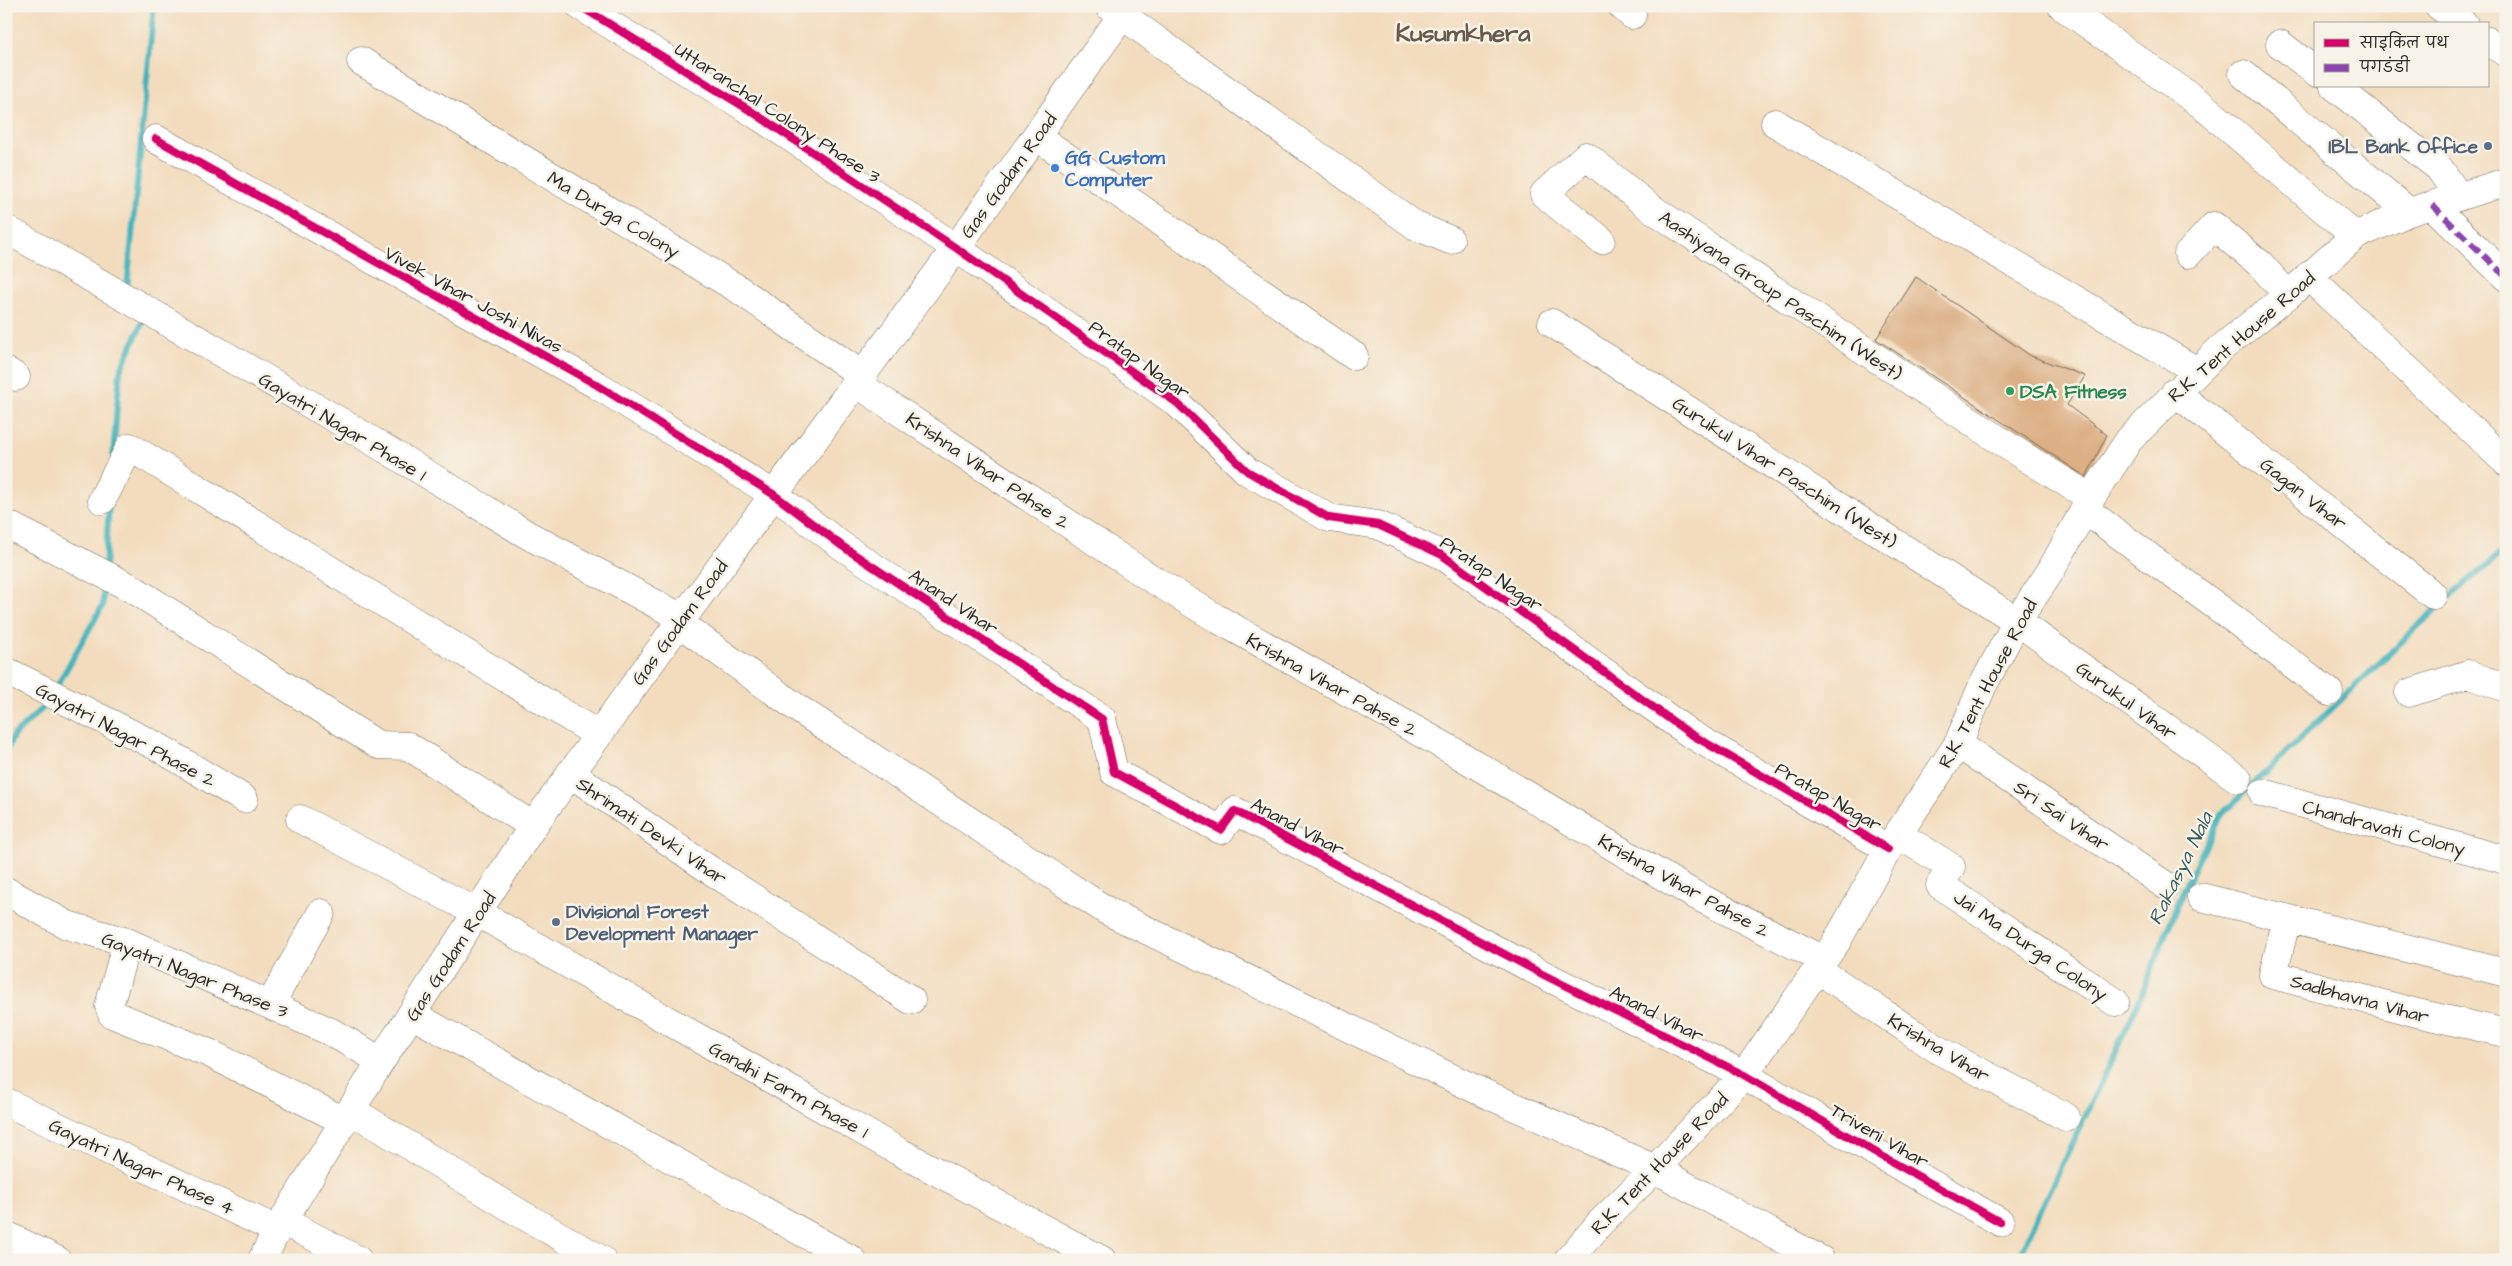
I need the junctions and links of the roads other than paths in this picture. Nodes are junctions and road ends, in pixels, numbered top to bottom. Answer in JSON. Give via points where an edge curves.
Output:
{"nodes":[{"id":1,"x":580,"y":6,"type":"edge"},
{"id":2,"x":2062,"y":6,"type":"edge"},
{"id":3,"x":2439,"y":6,"type":"edge"},
{"id":4,"x":1120,"y":10,"type":"edge"},
{"id":5,"x":2461,"y":22,"type":"edge"},
{"id":6,"x":2490,"y":42,"type":"edge"},
{"id":7,"x":2280,"y":44,"type":"dead end"},
{"id":8,"x":2506,"y":53,"type":"edge"},
{"id":9,"x":361,"y":60,"type":"dead end"},
{"id":10,"x":2314,"y":70,"type":"edge"},
{"id":11,"x":2243,"y":74,"type":"dead end"},
{"id":12,"x":2337,"y":88,"type":"edge"},
{"id":13,"x":1776,"y":123,"type":"dead end"},
{"id":14,"x":1036,"y":136,"type":"junction"},
{"id":15,"x":156,"y":138,"type":"dead end"},
{"id":16,"x":2506,"y":182,"type":"edge"},
{"id":17,"x":2459,"y":196,"type":"junction"},
{"id":18,"x":2421,"y":209,"type":"junction"},
{"id":19,"x":6,"y":230,"type":"edge"},
{"id":20,"x":2355,"y":236,"type":"junction"},
{"id":21,"x":1450,"y":240,"type":"dead end"},
{"id":22,"x":1601,"y":240,"type":"dead end"},
{"id":23,"x":956,"y":248,"type":"junction"},
{"id":24,"x":2188,"y":254,"type":"dead end"},
{"id":25,"x":2308,"y":276,"type":"junction"},
{"id":26,"x":2506,"y":277,"type":"edge"},
{"id":27,"x":2288,"y":296,"type":"junction"},
{"id":28,"x":1552,"y":323,"type":"dead end"},
{"id":29,"x":1354,"y":356,"type":"dead end"},
{"id":30,"x":2197,"y":371,"type":"junction"},
{"id":31,"x":859,"y":379,"type":"junction"},
{"id":32,"x":2175,"y":392,"type":"junction"},
{"id":33,"x":2506,"y":462,"type":"edge"},
{"id":34,"x":773,"y":494,"type":"junction"},
{"id":35,"x":102,"y":500,"type":"dead end"},
{"id":36,"x":2088,"y":504,"type":"junction"},
{"id":37,"x":6,"y":524,"type":"edge"},
{"id":38,"x":2432,"y":595,"type":"dead end"},
{"id":39,"x":680,"y":621,"type":"junction"},
{"id":40,"x":2017,"y":621,"type":"junction"},
{"id":41,"x":6,"y":671,"type":"edge"},
{"id":42,"x":2506,"y":688,"type":"edge"},
{"id":43,"x":2328,"y":692,"type":"dead end"},
{"id":44,"x":2409,"y":693,"type":"dead end"},
{"id":45,"x":597,"y":734,"type":"junction"},
{"id":46,"x":1958,"y":744,"type":"junction"},
{"id":47,"x":570,"y":773,"type":"junction"},
{"id":48,"x":2238,"y":780,"type":"dead end"},
{"id":49,"x":2263,"y":793,"type":"dead end"},
{"id":50,"x":244,"y":799,"type":"dead end"},
{"id":51,"x":300,"y":819,"type":"dead end"},
{"id":52,"x":533,"y":826,"type":"junction"},
{"id":53,"x":1893,"y":842,"type":"junction"},
{"id":54,"x":2506,"y":860,"type":"edge"},
{"id":55,"x":2165,"y":885,"type":"dead end"},
{"id":56,"x":6,"y":891,"type":"edge"},
{"id":57,"x":2201,"y":897,"type":"dead end"},
{"id":58,"x":322,"y":913,"type":"dead end"},
{"id":59,"x":478,"y":913,"type":"junction"},
{"id":60,"x":2287,"y":918,"type":"junction"},
{"id":61,"x":127,"y":942,"type":"junction"},
{"id":62,"x":1820,"y":965,"type":"junction"},
{"id":63,"x":2506,"y":973,"type":"edge"},
{"id":64,"x":911,"y":1000,"type":"dead end"},
{"id":65,"x":2116,"y":1002,"type":"dead end"},
{"id":66,"x":270,"y":1005,"type":"junction"},
{"id":67,"x":413,"y":1015,"type":"junction"},
{"id":68,"x":2506,"y":1033,"type":"edge"},
{"id":69,"x":381,"y":1062,"type":"junction"},
{"id":70,"x":1744,"y":1074,"type":"junction"},
{"id":71,"x":6,"y":1102,"type":"edge"},
{"id":72,"x":348,"y":1116,"type":"junction"},
{"id":73,"x":2066,"y":1117,"type":"dead end"},
{"id":74,"x":1655,"y":1169,"type":"junction"},
{"id":75,"x":2000,"y":1222,"type":"dead end"},
{"id":76,"x":280,"y":1225,"type":"junction"},
{"id":77,"x":6,"y":1235,"type":"edge"},
{"id":78,"x":57,"y":1260,"type":"edge"},
{"id":79,"x":262,"y":1260,"type":"edge"},
{"id":80,"x":358,"y":1260,"type":"edge"},
{"id":81,"x":602,"y":1260,"type":"edge"},
{"id":82,"x":852,"y":1260,"type":"edge"},
{"id":83,"x":1102,"y":1260,"type":"edge"},
{"id":84,"x":1568,"y":1260,"type":"edge"},
{"id":85,"x":1821,"y":1260,"type":"edge"}],
"edges":[{"from":1,"to":23,"type":"street","name":"Uttaranchal Colony Phase 3","via":[[751,111]]},
{"from":2,"to":20,"type":"street","via":[[2202,105]]},
{"from":3,"to":5,"type":"street"},
{"from":4,"to":14,"type":"street","name":"Gas Godam Road"},
{"from":4,"to":21,"type":"street","via":[[1416,226]]},
{"from":6,"to":8,"type":"street"},
{"from":7,"to":10,"type":"street"},
{"from":9,"to":31,"type":"street","name":"Ma Durga Colony","via":[[730,284]]},
{"from":11,"to":18,"type":"street"},
{"from":12,"to":17,"type":"street","via":[[2439,168]]},
{"from":13,"to":30,"type":"street"},
{"from":14,"to":23,"type":"street","name":"Gas Godam Road"},
{"from":14,"to":29,"type":"street"},
{"from":15,"to":34,"type":"street","name":"Vivek Vihar Joshi Nivas","via":[[596,385]]},
{"from":16,"to":17,"type":"street","name":"R.K. Tent House Road"},
{"from":17,"to":18,"type":"street","name":"R.K. Tent House Road"},
{"from":18,"to":20,"type":"street","name":"R.K. Tent House Road"},
{"from":18,"to":26,"type":"street"},
{"from":19,"to":39,"type":"street","name":"Gayatri Nagar Phase 1","via":[[342,422],[526,534]]},
{"from":20,"to":25,"type":"street","name":"R.K. Tent House Road"},
{"from":22,"to":36,"type":"street","name":"Aashiyana Group Paschim (West)","via":[[1544,194],[1586,156],[1648,206],[2014,450]]},
{"from":23,"to":31,"type":"street","name":"Gas Godam Road"},
{"from":23,"to":53,"type":"street","name":"Pratap Nagar","via":[[1177,403],[1247,471],[1329,518],[1378,525],[1442,555],[1689,733]]},
{"from":24,"to":27,"type":"street","via":[[2214,226],[2260,264]]},
{"from":25,"to":27,"type":"street","name":"R.K. Tent House Road"},
{"from":25,"to":33,"type":"street"},
{"from":27,"to":30,"type":"street","name":"R.K. Tent House Road"},
{"from":28,"to":40,"type":"street","name":"Gurukul Vihar Paschim (West)"},
{"from":30,"to":32,"type":"street","name":"R.K. Tent House Road"},
{"from":31,"to":34,"type":"street","name":"Gas Godam Road"},
{"from":31,"to":62,"type":"street","name":"Krishna Vihar Pahse 2","via":[[1149,577],[1216,618],[1453,751],[1693,894]]},
{"from":32,"to":36,"type":"street","name":"R.K. Tent House Road","via":[[2129,440]]},
{"from":32,"to":38,"type":"street","name":"Gagan Vihar"},
{"from":34,"to":39,"type":"street","name":"Gas Godam Road"},
{"from":34,"to":70,"type":"street","name":"Anand Vihar","via":[[842,546],[1102,719],[1114,772],[1221,830],[1236,811],[1540,973]]},
{"from":35,"to":45,"type":"street","via":[[130,447]]},
{"from":36,"to":40,"type":"street","name":"R.K. Tent House Road","via":[[2050,572]]},
{"from":36,"to":43,"type":"street"},
{"from":37,"to":52,"type":"street","via":[[132,590],[378,745],[408,746]]},
{"from":39,"to":45,"type":"street","name":"Gas Godam Road"},
{"from":39,"to":74,"type":"street","name":"Gayatri Nagar Phase 1","via":[[800,710],[1107,911],[1476,1090]]},
{"from":40,"to":46,"type":"street","name":"R.K. Tent House Road","via":[[1982,687]]},
{"from":40,"to":48,"type":"street","name":"Gurukul Vihar"},
{"from":41,"to":50,"type":"street","name":"Gayatri Nagar Phase 2","via":[[160,748]]},
{"from":42,"to":44,"type":"street","via":[[2468,674]]},
{"from":45,"to":47,"type":"street","name":"Gas Godam Road"},
{"from":46,"to":53,"type":"street","name":"R.K. Tent House Road"},
{"from":46,"to":55,"type":"street","name":"Sri Sai Vihar"},
{"from":47,"to":52,"type":"street","name":"Gas Godam Road"},
{"from":47,"to":64,"type":"street","name":"Shrimati Devki Vihar","via":[[707,868]]},
{"from":49,"to":54,"type":"street","name":"Chandravati Colony"},
{"from":51,"to":59,"type":"street"},
{"from":52,"to":59,"type":"street","name":"Gas Godam Road"},
{"from":53,"to":62,"type":"street","name":"R.K. Tent House Road"},
{"from":53,"to":65,"type":"street","name":"Jai Ma Durga Colony","via":[[1951,867],[1940,885]]},
{"from":56,"to":61,"type":"street","name":"Gayatri Nagar Phase 3","via":[[67,925]]},
{"from":57,"to":60,"type":"street"},
{"from":58,"to":66,"type":"street"},
{"from":59,"to":67,"type":"street","name":"Gas Godam Road"},
{"from":59,"to":83,"type":"street","name":"Gandhi Farm Phase 1","via":[[898,1151]]},
{"from":60,"to":63,"type":"street"},
{"from":60,"to":68,"type":"street","name":"Sadbhavna Vihar","via":[[2272,975]]},
{"from":61,"to":66,"type":"street","name":"Gayatri Nagar Phase 3"},
{"from":61,"to":72,"type":"street","via":[[109,1006],[112,1014],[210,1053]]},
{"from":62,"to":70,"type":"street","name":"R.K. Tent House Road"},
{"from":62,"to":73,"type":"street","name":"Krishna Vihar","via":[[1940,1051]]},
{"from":66,"to":69,"type":"street","name":"Gayatri Nagar Phase 3","via":[[331,1032]]},
{"from":67,"to":69,"type":"street","name":"Gas Godam Road"},
{"from":67,"to":82,"type":"street"},
{"from":69,"to":72,"type":"street","name":"Gas Godam Road"},
{"from":70,"to":74,"type":"street","name":"R.K. Tent House Road"},
{"from":70,"to":75,"type":"street","name":"Triveni Vihar"},
{"from":71,"to":76,"type":"street","name":"Gayatri Nagar Phase 4"},
{"from":72,"to":76,"type":"street","name":"Gas Godam Road"},
{"from":72,"to":81,"type":"street"},
{"from":74,"to":84,"type":"street","name":"R.K. Tent House Road"},
{"from":74,"to":85,"type":"street","name":"Gayatri Nagar Phase 1"},
{"from":76,"to":79,"type":"street","name":"Gas Godam Road"},
{"from":76,"to":80,"type":"street","name":"Gayatri Nagar Phase 4"},
{"from":77,"to":78,"type":"street"}]}
